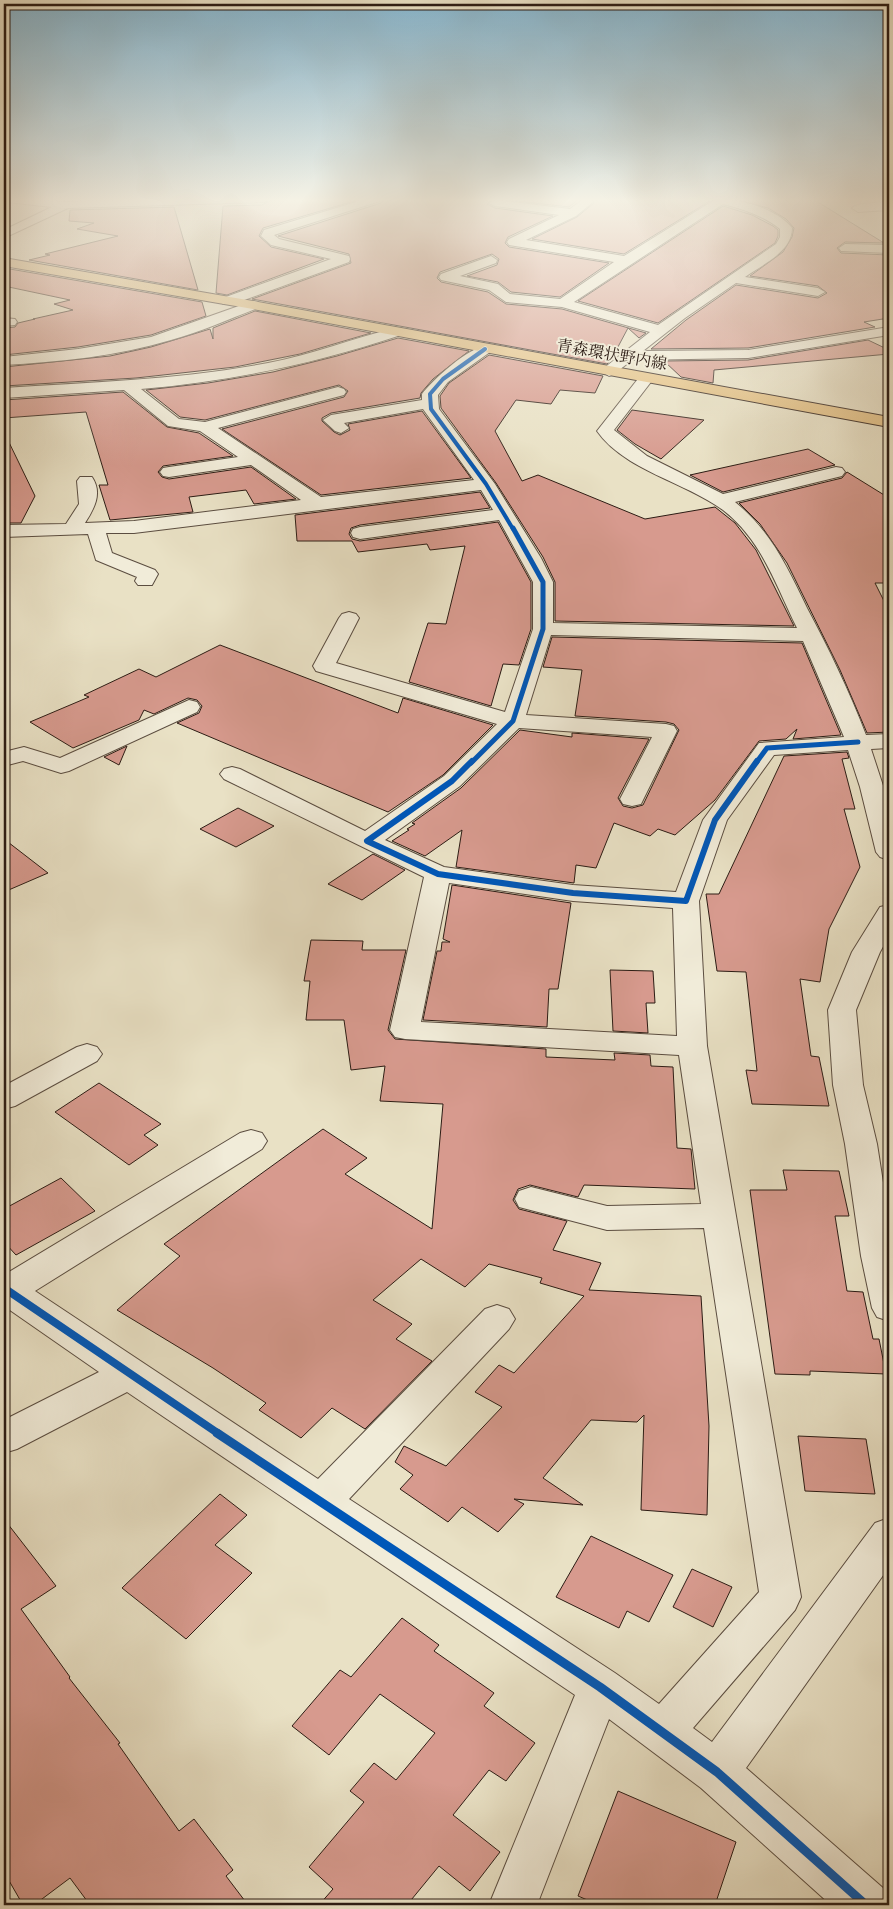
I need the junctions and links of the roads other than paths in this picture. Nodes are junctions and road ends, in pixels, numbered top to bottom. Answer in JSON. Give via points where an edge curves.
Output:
{"nodes":[{"id":1,"x":154,"y":288,"type":"edge"},
{"id":2,"x":264,"y":288,"type":"edge"},
{"id":3,"x":495,"y":288,"type":"edge"},
{"id":4,"x":585,"y":288,"type":"edge"},
{"id":5,"x":722,"y":288,"type":"edge"},
{"id":6,"x":793,"y":288,"type":"edge"},
{"id":7,"x":818,"y":292,"type":"dead end"},
{"id":8,"x":228,"y":301,"type":"junction"},
{"id":9,"x":563,"y":303,"type":"junction"},
{"id":10,"x":253,"y":305,"type":"junction"},
{"id":11,"x":660,"y":330,"type":"junction"},
{"id":12,"x":889,"y":331,"type":"edge"},
{"id":13,"x":396,"y":332,"type":"junction"},
{"id":14,"x":863,"y":334,"type":"junction"},
{"id":15,"x":880,"y":344,"type":"dead end"},
{"id":16,"x":484,"y":349,"type":"junction"},
{"id":17,"x":630,"y":356,"type":"junction"},
{"id":18,"x":4,"y":361,"type":"edge"},
{"id":19,"x":608,"y":371,"type":"junction"},
{"id":20,"x":646,"y":378,"type":"junction"},
{"id":21,"x":127,"y":385,"type":"junction"},
{"id":22,"x":338,"y":392,"type":"dead end"},
{"id":23,"x":4,"y":393,"type":"edge"},
{"id":24,"x":431,"y":403,"type":"junction"},
{"id":25,"x":889,"y":422,"type":"edge"},
{"id":26,"x":205,"y":427,"type":"junction"},
{"id":27,"x":341,"y":428,"type":"dead end"},
{"id":28,"x":253,"y":460,"type":"junction"},
{"id":29,"x":169,"y":472,"type":"dead end"},
{"id":30,"x":836,"y":472,"type":"dead end"},
{"id":31,"x":86,"y":481,"type":"dead end"},
{"id":32,"x":486,"y":484,"type":"junction"},
{"id":33,"x":720,"y":500,"type":"junction"},
{"id":34,"x":318,"y":503,"type":"junction"},
{"id":35,"x":506,"y":514,"type":"junction"},
{"id":36,"x":96,"y":529,"type":"junction"},
{"id":37,"x":71,"y":530,"type":"junction"},
{"id":38,"x":4,"y":531,"type":"edge"},
{"id":39,"x":360,"y":533,"type":"dead end"},
{"id":40,"x":145,"y":581,"type":"dead end"},
{"id":41,"x":350,"y":618,"type":"dead end"},
{"id":42,"x":542,"y":628,"type":"junction"},
{"id":43,"x":812,"y":635,"type":"junction"},
{"id":44,"x":189,"y":706,"type":"dead end"},
{"id":45,"x":513,"y":720,"type":"junction"},
{"id":46,"x":889,"y":741,"type":"edge"},
{"id":47,"x":858,"y":742,"type":"junction"},
{"id":48,"x":4,"y":759,"type":"edge"},
{"id":49,"x":232,"y":774,"type":"dead end"},
{"id":50,"x":632,"y":799,"type":"dead end"},
{"id":51,"x":367,"y":841,"type":"junction"},
{"id":52,"x":889,"y":852,"type":"edge"},
{"id":53,"x":438,"y":874,"type":"junction"},
{"id":54,"x":686,"y":901,"type":"junction"},
{"id":55,"x":889,"y":913,"type":"edge"},
{"id":56,"x":692,"y":1046,"type":"junction"},
{"id":57,"x":87,"y":1054,"type":"dead end"},
{"id":58,"x":4,"y":1100,"type":"edge"},
{"id":59,"x":251,"y":1141,"type":"dead end"},
{"id":60,"x":531,"y":1199,"type":"dead end"},
{"id":61,"x":720,"y":1216,"type":"junction"},
{"id":62,"x":6,"y":1290,"type":"edge"},
{"id":63,"x":889,"y":1308,"type":"edge"},
{"id":64,"x":497,"y":1319,"type":"dead end"},
{"id":65,"x":129,"y":1374,"type":"junction"},
{"id":66,"x":4,"y":1438,"type":"edge"},
{"id":67,"x":321,"y":1502,"type":"junction"},
{"id":68,"x":889,"y":1535,"type":"edge"},
{"id":69,"x":600,"y":1687,"type":"junction"},
{"id":70,"x":662,"y":1732,"type":"junction"},
{"id":71,"x":717,"y":1772,"type":"junction"},
{"id":72,"x":513,"y":1905,"type":"edge"},
{"id":73,"x":866,"y":1905,"type":"edge"}],
"edges":[{"from":1,"to":8,"type":"main road","name":"青森環状野内線"},
{"from":2,"to":8,"type":"street"},
{"from":3,"to":9,"type":"street","via":[[506,298]]},
{"from":4,"to":9,"type":"street"},
{"from":5,"to":11,"type":"street"},
{"from":6,"to":7,"type":"street"},
{"from":8,"to":10,"type":"main road","name":"青森環状野内線"},
{"from":9,"to":11,"type":"street"},
{"from":10,"to":13,"type":"main road","name":"青森環状野内線"},
{"from":10,"to":18,"type":"street","via":[[153,341]]},
{"from":11,"to":17,"type":"street"},
{"from":12,"to":14,"type":"street"},
{"from":13,"to":16,"type":"main road","name":"青森環状野内線"},
{"from":13,"to":21,"type":"street","via":[[268,368]]},
{"from":14,"to":15,"type":"street"},
{"from":14,"to":17,"type":"street","via":[[748,354]]},
{"from":16,"to":19,"type":"main road","name":"青森環状野内線"},
{"from":16,"to":24,"type":"street","via":[[443,380],[430,394]]},
{"from":17,"to":19,"type":"street"},
{"from":19,"to":20,"type":"main road","name":"青森環状野内線"},
{"from":20,"to":25,"type":"main road","name":"青森環状野内線"},
{"from":20,"to":33,"type":"street","via":[[606,431],[639,459],[699,486]]},
{"from":21,"to":23,"type":"street"},
{"from":21,"to":26,"type":"street","via":[[174,423]]},
{"from":22,"to":26,"type":"street"},
{"from":24,"to":27,"type":"street","via":[[331,420]]},
{"from":24,"to":32,"type":"street","via":[[442,426]]},
{"from":26,"to":28,"type":"street"},
{"from":28,"to":29,"type":"street"},
{"from":28,"to":34,"type":"street"},
{"from":30,"to":33,"type":"street"},
{"from":31,"to":37,"type":"street","via":[[88,504]]},
{"from":32,"to":34,"type":"street"},
{"from":32,"to":35,"type":"street"},
{"from":33,"to":43,"type":"street","via":[[766,543]]},
{"from":34,"to":36,"type":"street"},
{"from":35,"to":39,"type":"street"},
{"from":35,"to":42,"type":"street","via":[[543,582]]},
{"from":36,"to":37,"type":"street"},
{"from":36,"to":40,"type":"street","via":[[103,556],[148,574]]},
{"from":37,"to":38,"type":"street"},
{"from":41,"to":45,"type":"street","via":[[324,666]]},
{"from":42,"to":43,"type":"street"},
{"from":42,"to":45,"type":"street"},
{"from":43,"to":47,"type":"street"},
{"from":44,"to":48,"type":"street","via":[[61,766],[24,754]]},
{"from":45,"to":50,"type":"street","via":[[666,732]]},
{"from":45,"to":51,"type":"street","via":[[452,781]]},
{"from":46,"to":47,"type":"street"},
{"from":47,"to":52,"type":"street"},
{"from":47,"to":54,"type":"street","via":[[767,748],[715,820]]},
{"from":49,"to":51,"type":"street"},
{"from":51,"to":53,"type":"street"},
{"from":53,"to":54,"type":"street","via":[[574,893]]},
{"from":53,"to":56,"type":"street","via":[[405,1030]]},
{"from":54,"to":56,"type":"street"},
{"from":55,"to":63,"type":"street","via":[[866,952],[842,1010],[848,1085]]},
{"from":56,"to":61,"type":"street"},
{"from":57,"to":58,"type":"street"},
{"from":59,"to":62,"type":"street"},
{"from":60,"to":61,"type":"street","via":[[607,1218]]},
{"from":61,"to":70,"type":"street","via":[[780,1596]]},
{"from":62,"to":65,"type":"street"},
{"from":64,"to":67,"type":"street"},
{"from":65,"to":66,"type":"street"},
{"from":65,"to":67,"type":"street"},
{"from":67,"to":69,"type":"street"},
{"from":68,"to":71,"type":"street"},
{"from":69,"to":70,"type":"street"},
{"from":69,"to":72,"type":"street"},
{"from":70,"to":71,"type":"street"},
{"from":71,"to":73,"type":"street"}]}
